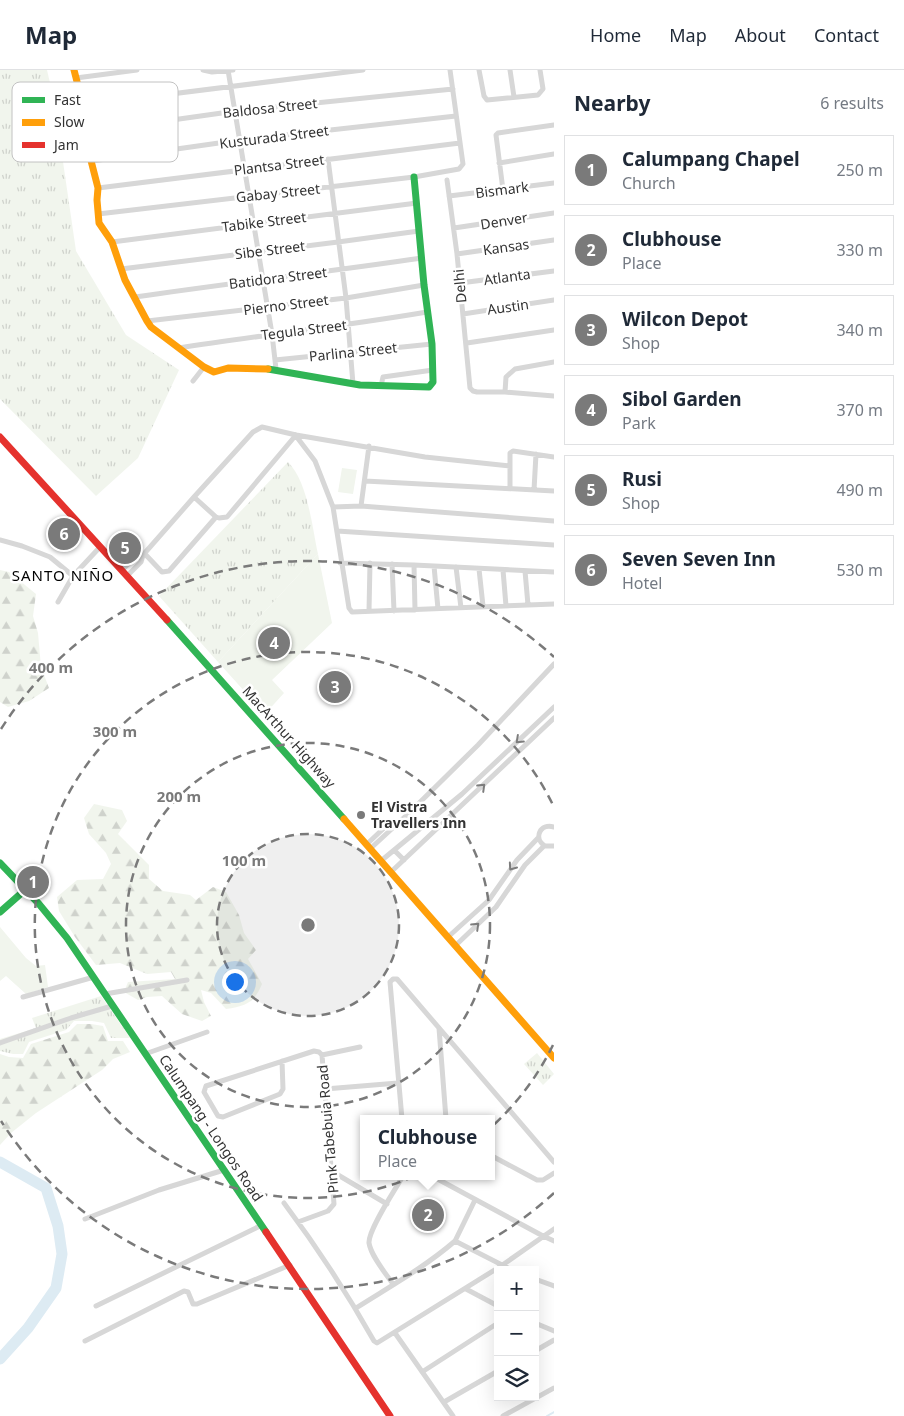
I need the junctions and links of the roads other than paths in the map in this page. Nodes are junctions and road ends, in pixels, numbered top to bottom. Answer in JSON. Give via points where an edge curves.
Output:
{"nodes":[{"id":1,"x":137,"y":70,"type":"edge"},
{"id":2,"x":203,"y":70,"type":"edge"},
{"id":3,"x":230,"y":70,"type":"edge"},
{"id":4,"x":363,"y":70,"type":"edge"},
{"id":5,"x":450,"y":70,"type":"edge"},
{"id":6,"x":479,"y":70,"type":"edge"},
{"id":7,"x":510,"y":70,"type":"edge"},
{"id":8,"x":540,"y":70,"type":"edge"},
{"id":9,"x":75,"y":74,"type":"edge"},
{"id":10,"x":231,"y":87,"type":"junction"},
{"id":11,"x":453,"y":88,"type":"junction"},
{"id":12,"x":178,"y":93,"type":"edge"},
{"id":13,"x":514,"y":97,"type":"junction"},
{"id":14,"x":236,"y":112,"type":"junction"},
{"id":15,"x":456,"y":116,"type":"junction"},
{"id":16,"x":178,"y":120,"type":"edge"},
{"id":17,"x":554,"y":125,"type":"edge"},
{"id":18,"x":240,"y":140,"type":"junction"},
{"id":19,"x":460,"y":143,"type":"junction"},
{"id":20,"x":178,"y":149,"type":"edge"},
{"id":21,"x":554,"y":154,"type":"edge"},
{"id":22,"x":328,"y":159,"type":"junction"},
{"id":23,"x":92,"y":162,"type":"edge"},
{"id":24,"x":499,"y":163,"type":"junction"},
{"id":25,"x":244,"y":168,"type":"junction"},
{"id":26,"x":414,"y":177,"type":"junction"},
{"id":27,"x":447,"y":180,"type":"dead end"},
{"id":28,"x":554,"y":183,"type":"edge"},
{"id":29,"x":332,"y":187,"type":"junction"},
{"id":30,"x":98,"y":188,"type":"junction"},
{"id":31,"x":503,"y":190,"type":"junction"},
{"id":32,"x":249,"y":196,"type":"junction"},
{"id":33,"x":449,"y":196,"type":"junction"},
{"id":34,"x":417,"y":203,"type":"junction"},
{"id":35,"x":554,"y":213,"type":"edge"},
{"id":36,"x":98,"y":214,"type":"junction"},
{"id":37,"x":335,"y":215,"type":"junction"},
{"id":38,"x":253,"y":223,"type":"junction"},
{"id":39,"x":454,"y":228,"type":"junction"},
{"id":40,"x":419,"y":231,"type":"junction"},
{"id":41,"x":554,"y":240,"type":"edge"},
{"id":42,"x":112,"y":242,"type":"junction"},
{"id":43,"x":338,"y":242,"type":"junction"},
{"id":44,"x":258,"y":251,"type":"junction"},
{"id":45,"x":457,"y":254,"type":"junction"},
{"id":46,"x":422,"y":258,"type":"junction"},
{"id":47,"x":121,"y":269,"type":"junction"},
{"id":48,"x":342,"y":270,"type":"junction"},
{"id":49,"x":554,"y":271,"type":"edge"},
{"id":50,"x":262,"y":278,"type":"junction"},
{"id":51,"x":460,"y":284,"type":"junction"},
{"id":52,"x":424,"y":286,"type":"junction"},
{"id":53,"x":135,"y":297,"type":"junction"},
{"id":54,"x":346,"y":298,"type":"junction"},
{"id":55,"x":554,"y":300,"type":"edge"},
{"id":56,"x":268,"y":308,"type":"junction"},
{"id":57,"x":428,"y":312,"type":"junction"},
{"id":58,"x":463,"y":314,"type":"junction"},
{"id":59,"x":147,"y":321,"type":"junction"},
{"id":60,"x":348,"y":325,"type":"junction"},
{"id":61,"x":554,"y":330,"type":"edge"},
{"id":62,"x":272,"y":334,"type":"junction"},
{"id":63,"x":432,"y":344,"type":"junction"},
{"id":64,"x":467,"y":344,"type":"junction"},
{"id":65,"x":179,"y":348,"type":"junction"},
{"id":66,"x":350,"y":352,"type":"junction"},
{"id":67,"x":275,"y":360,"type":"junction"},
{"id":68,"x":554,"y":362,"type":"edge"},
{"id":69,"x":204,"y":367,"type":"junction"},
{"id":70,"x":276,"y":368,"type":"junction"},
{"id":71,"x":433,"y":370,"type":"junction"},
{"id":72,"x":193,"y":381,"type":"dead end"},
{"id":73,"x":353,"y":384,"type":"junction"},
{"id":74,"x":381,"y":386,"type":"junction"},
{"id":75,"x":505,"y":392,"type":"junction"},
{"id":76,"x":554,"y":396,"type":"edge"},
{"id":77,"x":296,"y":435,"type":"junction"},
{"id":78,"x":0,"y":437,"type":"edge"},
{"id":79,"x":369,"y":446,"type":"junction"},
{"id":80,"x":536,"y":454,"type":"junction"},
{"id":81,"x":554,"y":457,"type":"edge"},
{"id":82,"x":510,"y":466,"type":"junction"},
{"id":83,"x":364,"y":482,"type":"junction"},
{"id":84,"x":510,"y":489,"type":"junction"},
{"id":85,"x":534,"y":490,"type":"junction"},
{"id":86,"x":554,"y":491,"type":"edge"},
{"id":87,"x":194,"y":497,"type":"junction"},
{"id":88,"x":361,"y":506,"type":"junction"},
{"id":89,"x":333,"y":507,"type":"junction"},
{"id":90,"x":216,"y":517,"type":"junction"},
{"id":91,"x":554,"y":521,"type":"edge"},
{"id":92,"x":336,"y":531,"type":"junction"},
{"id":93,"x":0,"y":540,"type":"edge"},
{"id":94,"x":554,"y":546,"type":"edge"},
{"id":95,"x":100,"y":548,"type":"junction"},
{"id":96,"x":144,"y":554,"type":"junction"},
{"id":97,"x":340,"y":563,"type":"junction"},
{"id":98,"x":370,"y":563,"type":"junction"},
{"id":99,"x":392,"y":564,"type":"junction"},
{"id":100,"x":414,"y":564,"type":"junction"},
{"id":101,"x":434,"y":566,"type":"junction"},
{"id":102,"x":456,"y":568,"type":"junction"},
{"id":103,"x":480,"y":569,"type":"junction"},
{"id":104,"x":503,"y":570,"type":"junction"},
{"id":105,"x":525,"y":571,"type":"junction"},
{"id":106,"x":554,"y":572,"type":"edge"},
{"id":107,"x":125,"y":573,"type":"junction"},
{"id":108,"x":73,"y":576,"type":"junction"},
{"id":109,"x":58,"y":602,"type":"dead end"},
{"id":110,"x":554,"y":604,"type":"edge"},
{"id":111,"x":528,"y":605,"type":"junction"},
{"id":112,"x":483,"y":606,"type":"junction"},
{"id":113,"x":506,"y":606,"type":"junction"},
{"id":114,"x":461,"y":608,"type":"junction"},
{"id":115,"x":438,"y":609,"type":"junction"},
{"id":116,"x":415,"y":610,"type":"junction"},
{"id":117,"x":394,"y":611,"type":"junction"},
{"id":118,"x":369,"y":612,"type":"junction"},
{"id":119,"x":554,"y":664,"type":"edge"},
{"id":120,"x":554,"y":707,"type":"edge"},
{"id":121,"x":554,"y":718,"type":"edge"},
{"id":122,"x":554,"y":827,"type":"edge"},
{"id":123,"x":538,"y":838,"type":"junction"},
{"id":124,"x":369,"y":846,"type":"junction"},
{"id":125,"x":544,"y":846,"type":"junction"},
{"id":126,"x":554,"y":846,"type":"edge"},
{"id":127,"x":394,"y":850,"type":"junction"},
{"id":128,"x":382,"y":860,"type":"junction"},
{"id":129,"x":404,"y":860,"type":"junction"},
{"id":130,"x":0,"y":863,"type":"edge"},
{"id":131,"x":392,"y":871,"type":"junction"},
{"id":132,"x":26,"y":890,"type":"junction"},
{"id":133,"x":489,"y":900,"type":"junction"},
{"id":134,"x":496,"y":907,"type":"junction"},
{"id":135,"x":0,"y":912,"type":"edge"},
{"id":136,"x":448,"y":937,"type":"junction"},
{"id":137,"x":456,"y":945,"type":"junction"},
{"id":138,"x":94,"y":977,"type":"junction"},
{"id":139,"x":187,"y":980,"type":"dead end"},
{"id":140,"x":105,"y":994,"type":"junction"},
{"id":141,"x":23,"y":997,"type":"dead end"},
{"id":142,"x":112,"y":1006,"type":"junction"},
{"id":143,"x":439,"y":1028,"type":"junction"},
{"id":144,"x":207,"y":1032,"type":"dead end"},
{"id":145,"x":0,"y":1043,"type":"edge"},
{"id":146,"x":360,"y":1047,"type":"dead end"},
{"id":147,"x":145,"y":1054,"type":"junction"},
{"id":148,"x":322,"y":1055,"type":"junction"},
{"id":149,"x":554,"y":1058,"type":"edge"},
{"id":150,"x":282,"y":1061,"type":"junction"},
{"id":151,"x":398,"y":1083,"type":"junction"},
{"id":152,"x":325,"y":1090,"type":"junction"},
{"id":153,"x":402,"y":1115,"type":"edge"},
{"id":154,"x":446,"y":1115,"type":"edge"},
{"id":155,"x":495,"y":1158,"type":"edge"},
{"id":156,"x":554,"y":1162,"type":"edge"},
{"id":157,"x":224,"y":1170,"type":"junction"},
{"id":158,"x":333,"y":1172,"type":"junction"},
{"id":159,"x":554,"y":1173,"type":"edge"},
{"id":160,"x":401,"y":1180,"type":"edge"},
{"id":161,"x":439,"y":1180,"type":"edge"},
{"id":162,"x":475,"y":1200,"type":"junction"},
{"id":163,"x":284,"y":1203,"type":"dead end"},
{"id":164,"x":387,"y":1204,"type":"junction"},
{"id":165,"x":84,"y":1219,"type":"dead end"},
{"id":166,"x":298,"y":1222,"type":"junction"},
{"id":167,"x":262,"y":1225,"type":"junction"},
{"id":168,"x":554,"y":1228,"type":"edge"},
{"id":169,"x":543,"y":1236,"type":"junction"},
{"id":170,"x":455,"y":1241,"type":"junction"},
{"id":171,"x":554,"y":1241,"type":"edge"},
{"id":172,"x":290,"y":1265,"type":"junction"},
{"id":173,"x":501,"y":1266,"type":"joint"},
{"id":174,"x":494,"y":1271,"type":"edge"},
{"id":175,"x":539,"y":1280,"type":"edge"},
{"id":176,"x":393,"y":1284,"type":"junction"},
{"id":177,"x":554,"y":1286,"type":"edge"},
{"id":178,"x":466,"y":1289,"type":"junction"},
{"id":179,"x":494,"y":1304,"type":"edge"},
{"id":180,"x":96,"y":1306,"type":"dead end"},
{"id":181,"x":356,"y":1308,"type":"junction"},
{"id":182,"x":539,"y":1325,"type":"edge"},
{"id":183,"x":494,"y":1326,"type":"edge"},
{"id":184,"x":554,"y":1331,"type":"edge"},
{"id":185,"x":395,"y":1333,"type":"junction"},
{"id":186,"x":554,"y":1340,"type":"edge"},
{"id":187,"x":85,"y":1341,"type":"dead end"},
{"id":188,"x":539,"y":1348,"type":"edge"},
{"id":189,"x":422,"y":1372,"type":"junction"},
{"id":190,"x":494,"y":1373,"type":"edge"},
{"id":191,"x":554,"y":1388,"type":"edge"},
{"id":192,"x":444,"y":1402,"type":"junction"},
{"id":193,"x":390,"y":1416,"type":"edge"},
{"id":194,"x":453,"y":1416,"type":"edge"},
{"id":195,"x":503,"y":1416,"type":"edge"}],
"edges":[{"from":1,"to":9,"type":"street"},
{"from":2,"to":3,"type":"street"},
{"from":3,"to":10,"type":"street"},
{"from":4,"to":10,"type":"street"},
{"from":5,"to":11,"type":"street"},
{"from":6,"to":13,"type":"street","via":[[485,99]]},
{"from":7,"to":13,"type":"street"},
{"from":8,"to":13,"type":"street","via":[[541,92]]},
{"from":10,"to":12,"type":"street"},
{"from":10,"to":14,"type":"street"},
{"from":11,"to":14,"type":"street","name":"Baldosa Street"},
{"from":11,"to":15,"type":"street"},
{"from":14,"to":16,"type":"street","name":"Baldosa Street"},
{"from":14,"to":18,"type":"street"},
{"from":15,"to":18,"type":"street","name":"Kusturada Street"},
{"from":15,"to":19,"type":"street"},
{"from":17,"to":24,"type":"street","via":[[498,133],[495,138]]},
{"from":18,"to":20,"type":"street","name":"Kusturada Street"},
{"from":18,"to":25,"type":"street"},
{"from":19,"to":22,"type":"street","name":"Plantsa Street"},
{"from":19,"to":26,"type":"street","name":"Gabay Street","via":[[463,164],[459,169]]},
{"from":21,"to":24,"type":"street"},
{"from":22,"to":25,"type":"street","name":"Plantsa Street"},
{"from":22,"to":29,"type":"street"},
{"from":23,"to":30,"type":"main road"},
{"from":24,"to":31,"type":"street"},
{"from":25,"to":30,"type":"street","name":"Plantsa Street"},
{"from":25,"to":32,"type":"street"},
{"from":26,"to":29,"type":"street","name":"Gabay Street"},
{"from":26,"to":34,"type":"main road"},
{"from":27,"to":33,"type":"street","name":"Delhi"},
{"from":28,"to":31,"type":"street","name":"Bismark"},
{"from":29,"to":32,"type":"street","name":"Gabay Street"},
{"from":29,"to":37,"type":"street"},
{"from":30,"to":36,"type":"main road"},
{"from":31,"to":33,"type":"street","name":"Bismark"},
{"from":32,"to":36,"type":"street","name":"Gabay Street"},
{"from":32,"to":38,"type":"street"},
{"from":33,"to":39,"type":"street","name":"Delhi"},
{"from":34,"to":37,"type":"street","name":"Tabike Street"},
{"from":34,"to":40,"type":"main road"},
{"from":35,"to":39,"type":"street","name":"Denver"},
{"from":36,"to":42,"type":"main road","via":[[99,222]]},
{"from":37,"to":38,"type":"street","name":"Tabike Street"},
{"from":37,"to":43,"type":"street"},
{"from":38,"to":42,"type":"street","name":"Tabike Street"},
{"from":38,"to":44,"type":"street"},
{"from":39,"to":45,"type":"street","name":"Delhi"},
{"from":40,"to":43,"type":"street","name":"Sibe Street"},
{"from":40,"to":46,"type":"main road"},
{"from":41,"to":45,"type":"street","name":"Kansas"},
{"from":42,"to":47,"type":"main road"},
{"from":43,"to":44,"type":"street","name":"Sibe Street"},
{"from":43,"to":48,"type":"street"},
{"from":44,"to":47,"type":"street","name":"Sibe Street"},
{"from":44,"to":50,"type":"street"},
{"from":45,"to":51,"type":"street","name":"Delhi"},
{"from":46,"to":48,"type":"street","name":"Batidora Street"},
{"from":46,"to":52,"type":"main road"},
{"from":47,"to":53,"type":"main road"},
{"from":48,"to":50,"type":"street","name":"Batidora Street"},
{"from":48,"to":54,"type":"street"},
{"from":49,"to":51,"type":"street","name":"Atlanta"},
{"from":50,"to":53,"type":"street","name":"Batidora Street"},
{"from":50,"to":56,"type":"street"},
{"from":51,"to":58,"type":"street","name":"Delhi"},
{"from":52,"to":54,"type":"street","name":"Pierno Street"},
{"from":52,"to":57,"type":"main road"},
{"from":53,"to":59,"type":"main road"},
{"from":54,"to":56,"type":"street","name":"Pierno Street"},
{"from":54,"to":60,"type":"street"},
{"from":55,"to":58,"type":"street","name":"Austin"},
{"from":56,"to":59,"type":"street","name":"Pierno Street"},
{"from":56,"to":62,"type":"street"},
{"from":57,"to":60,"type":"street","name":"Tegula Street"},
{"from":57,"to":63,"type":"main road"},
{"from":58,"to":64,"type":"street","name":"Delhi"},
{"from":59,"to":65,"type":"main road"},
{"from":60,"to":62,"type":"street","name":"Tegula Street"},
{"from":60,"to":66,"type":"street"},
{"from":61,"to":64,"type":"street"},
{"from":62,"to":65,"type":"street","name":"Tegula Street"},
{"from":62,"to":67,"type":"street"},
{"from":63,"to":66,"type":"street","name":"Parlina Street"},
{"from":63,"to":71,"type":"main road"},
{"from":64,"to":75,"type":"street","name":"Delhi","via":[[470,388],[473,391]]},
{"from":65,"to":69,"type":"main road"},
{"from":66,"to":67,"type":"street","name":"Parlina Street"},
{"from":66,"to":73,"type":"street"},
{"from":67,"to":70,"type":"street"},
{"from":68,"to":75,"type":"street","via":[[515,369],[506,377]]},
{"from":69,"to":70,"type":"main road","via":[[214,372],[228,368]]},
{"from":69,"to":72,"type":"street"},
{"from":70,"to":73,"type":"main road"},
{"from":71,"to":74,"type":"street","via":[[383,377]]},
{"from":71,"to":74,"type":"main road","via":[[434,382],[428,388]]},
{"from":73,"to":74,"type":"main road"},
{"from":75,"to":76,"type":"street"},
{"from":77,"to":79,"type":"street"},
{"from":77,"to":87,"type":"street","via":[[257,429]]},
{"from":77,"to":89,"type":"street","via":[[315,461]]},
{"from":77,"to":90,"type":"street","via":[[227,517]]},
{"from":78,"to":95,"type":"main road","name":"MacArthur Highway"},
{"from":79,"to":82,"type":"street","via":[[425,457]]},
{"from":79,"to":83,"type":"street"},
{"from":80,"to":81,"type":"street"},
{"from":80,"to":82,"type":"street","via":[[513,451],[510,453]]},
{"from":80,"to":85,"type":"street"},
{"from":82,"to":84,"type":"street"},
{"from":83,"to":84,"type":"street"},
{"from":83,"to":88,"type":"street"},
{"from":84,"to":85,"type":"street"},
{"from":85,"to":86,"type":"street"},
{"from":87,"to":90,"type":"street"},
{"from":87,"to":96,"type":"street"},
{"from":88,"to":89,"type":"street"},
{"from":88,"to":91,"type":"street"},
{"from":89,"to":92,"type":"street"},
{"from":90,"to":96,"type":"street","via":[[168,571],[162,572]]},
{"from":92,"to":94,"type":"street"},
{"from":92,"to":97,"type":"street"},
{"from":93,"to":108,"type":"street","via":[[50,557]]},
{"from":95,"to":107,"type":"main road","name":"MacArthur Highway"},
{"from":95,"to":108,"type":"street"},
{"from":96,"to":107,"type":"street","via":[[141,562]]},
{"from":97,"to":98,"type":"street"},
{"from":97,"to":118,"type":"street","via":[[350,611]]},
{"from":98,"to":99,"type":"street"},
{"from":98,"to":118,"type":"street"},
{"from":99,"to":100,"type":"street"},
{"from":99,"to":117,"type":"street"},
{"from":100,"to":101,"type":"street"},
{"from":100,"to":116,"type":"street"},
{"from":101,"to":102,"type":"street"},
{"from":101,"to":115,"type":"street"},
{"from":102,"to":103,"type":"street"},
{"from":102,"to":114,"type":"street"},
{"from":103,"to":104,"type":"street"},
{"from":103,"to":112,"type":"street"},
{"from":104,"to":105,"type":"street"},
{"from":104,"to":113,"type":"street"},
{"from":105,"to":106,"type":"street"},
{"from":105,"to":111,"type":"street"},
{"from":107,"to":124,"type":"main road","name":"MacArthur Highway"},
{"from":108,"to":109,"type":"street"},
{"from":110,"to":111,"type":"street"},
{"from":111,"to":113,"type":"street"},
{"from":112,"to":113,"type":"street"},
{"from":112,"to":114,"type":"street"},
{"from":114,"to":115,"type":"street"},
{"from":115,"to":116,"type":"street"},
{"from":116,"to":117,"type":"street"},
{"from":117,"to":118,"type":"street"},
{"from":119,"to":124,"type":"street","via":[[478,745]]},
{"from":120,"to":127,"type":"street","one_way":true,"via":[[462,794]]},
{"from":129,"to":121,"type":"street","one_way":true},
{"from":122,"to":123,"type":"street","via":[[543,828]]},
{"from":123,"to":125,"type":"street"},
{"from":123,"to":133,"type":"street","one_way":true,"via":[[517,860]]},
{"from":124,"to":128,"type":"main road","name":"MacArthur Highway"},
{"from":125,"to":126,"type":"street"},
{"from":125,"to":134,"type":"street","via":[[524,865]]},
{"from":127,"to":128,"type":"street"},
{"from":127,"to":129,"type":"street"},
{"from":128,"to":131,"type":"main road","name":"MacArthur Highway"},
{"from":129,"to":131,"type":"street"},
{"from":130,"to":132,"type":"main road","name":"Calumpang - Longos Road"},
{"from":131,"to":136,"type":"main road","name":"MacArthur Highway"},
{"from":132,"to":135,"type":"main road"},
{"from":132,"to":138,"type":"main road","name":"Calumpang - Longos Road","via":[[68,938]]},
{"from":133,"to":134,"type":"street"},
{"from":133,"to":136,"type":"street"},
{"from":137,"to":134,"type":"street","one_way":true},
{"from":136,"to":137,"type":"main road","name":"MacArthur Highway"},
{"from":137,"to":149,"type":"main road","name":"MacArthur Highway"},
{"from":138,"to":140,"type":"main road","name":"Calumpang - Longos Road"},
{"from":138,"to":141,"type":"street"},
{"from":139,"to":140,"type":"street"},
{"from":140,"to":142,"type":"main road","name":"Calumpang - Longos Road"},
{"from":142,"to":145,"type":"street"},
{"from":142,"to":147,"type":"main road","name":"Calumpang - Longos Road"},
{"from":143,"to":151,"type":"street","via":[[397,979],[393,979],[390,982]]},
{"from":143,"to":154,"type":"street"},
{"from":143,"to":156,"type":"street"},
{"from":144,"to":147,"type":"street"},
{"from":146,"to":148,"type":"street"},
{"from":147,"to":157,"type":"main road","name":"Calumpang - Longos Road"},
{"from":148,"to":150,"type":"street","name":"Pink Tabebuia Road","via":[[314,1051]]},
{"from":148,"to":152,"type":"street","name":"Pink Tabebuia Road"},
{"from":150,"to":150,"type":"street","name":"Pink Tabebuia Road","via":[[283,1089],[280,1094],[223,1117],[218,1116],[204,1092],[206,1086]]},
{"from":151,"to":152,"type":"street"},
{"from":151,"to":153,"type":"street"},
{"from":152,"to":158,"type":"street","name":"Pink Tabebuia Road"},
{"from":155,"to":159,"type":"street","via":[[537,1180]]},
{"from":157,"to":165,"type":"street","via":[[159,1190]]},
{"from":157,"to":167,"type":"main road","name":"Calumpang - Longos Road"},
{"from":158,"to":164,"type":"street"},
{"from":158,"to":166,"type":"street","name":"Pink Tabebuia Road","via":[[332,1208]]},
{"from":160,"to":164,"type":"street"},
{"from":161,"to":162,"type":"street"},
{"from":162,"to":169,"type":"street"},
{"from":162,"to":170,"type":"street"},
{"from":163,"to":166,"type":"street"},
{"from":164,"to":176,"type":"street","via":[[373,1228],[369,1243]]},
{"from":166,"to":181,"type":"street"},
{"from":167,"to":172,"type":"main road","name":"Calumpang - Longos Road"},
{"from":167,"to":180,"type":"street"},
{"from":168,"to":169,"type":"street"},
{"from":169,"to":171,"type":"street"},
{"from":169,"to":173,"type":"street"},
{"from":170,"to":173,"type":"street"},
{"from":170,"to":176,"type":"street"},
{"from":172,"to":187,"type":"street","via":[[197,1304],[193,1304],[188,1292],[184,1291]]},
{"from":172,"to":193,"type":"main road","name":"Calumpang - Longos Road"},
{"from":174,"to":178,"type":"street"},
{"from":175,"to":177,"type":"street"},
{"from":176,"to":181,"type":"street"},
{"from":178,"to":179,"type":"street"},
{"from":178,"to":185,"type":"street"},
{"from":181,"to":185,"type":"street","via":[[374,1341],[378,1343]]},
{"from":182,"to":184,"type":"street"},
{"from":183,"to":189,"type":"street"},
{"from":185,"to":189,"type":"street"},
{"from":186,"to":188,"type":"street"},
{"from":189,"to":192,"type":"street"},
{"from":190,"to":192,"type":"street"},
{"from":191,"to":195,"type":"street"},
{"from":192,"to":194,"type":"street"}]}
